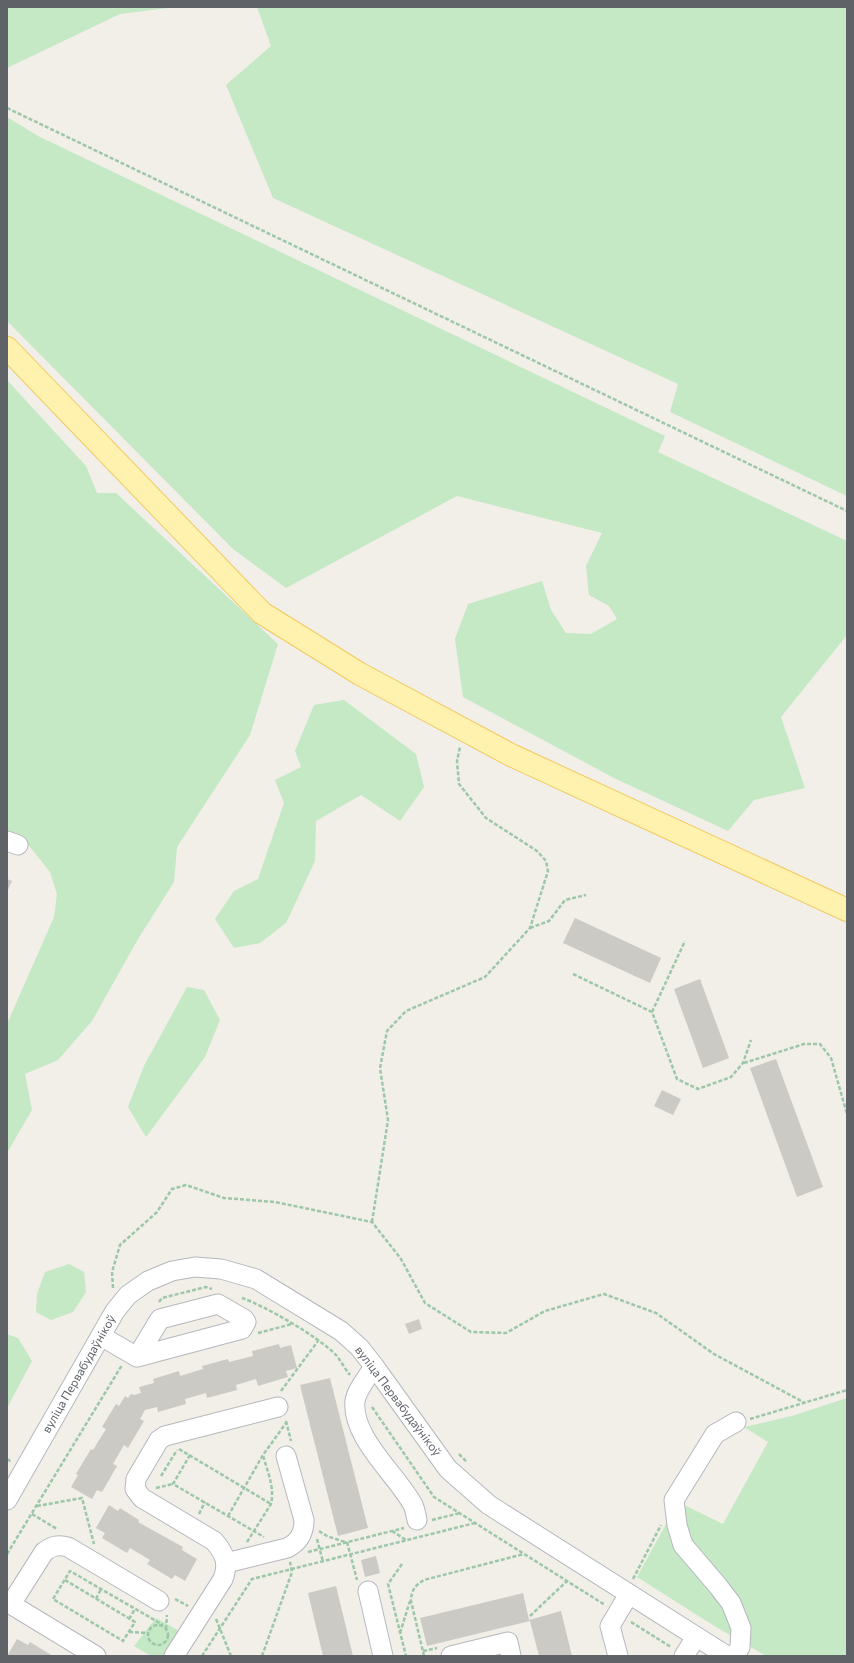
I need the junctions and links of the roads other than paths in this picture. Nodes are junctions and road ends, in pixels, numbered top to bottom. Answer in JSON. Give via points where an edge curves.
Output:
{"nodes":[{"id":1,"x":7,"y":348,"type":"edge"},
{"id":2,"x":847,"y":910,"type":"edge"},
{"id":3,"x":101,"y":1336,"type":"junction"},
{"id":4,"x":133,"y":1355,"type":"junction"},
{"id":5,"x":374,"y":1366,"type":"junction"},
{"id":6,"x":282,"y":1419,"type":"road end"},
{"id":7,"x":736,"y":1422,"type":"road end"},
{"id":8,"x":286,"y":1456,"type":"dead end"},
{"id":9,"x":7,"y":1500,"type":"edge"},
{"id":10,"x":418,"y":1522,"type":"road end"},
{"id":11,"x":226,"y":1563,"type":"junction"},
{"id":12,"x":631,"y":1587,"type":"junction"},
{"id":13,"x":368,"y":1591,"type":"dead end"},
{"id":14,"x":159,"y":1601,"type":"dead end"},
{"id":15,"x":9,"y":1603,"type":"edge"},
{"id":16,"x":696,"y":1637,"type":"junction"},
{"id":17,"x":684,"y":1655,"type":"edge"},
{"id":18,"x":96,"y":1656,"type":"edge"},
{"id":19,"x":174,"y":1656,"type":"edge"},
{"id":20,"x":383,"y":1656,"type":"edge"},
{"id":21,"x":451,"y":1656,"type":"edge"},
{"id":22,"x":511,"y":1656,"type":"edge"},
{"id":23,"x":618,"y":1656,"type":"edge"},
{"id":24,"x":727,"y":1656,"type":"edge"},
{"id":25,"x":735,"y":1656,"type":"edge"}],
"edges":[{"from":1,"to":2,"type":"main road","via":[[262,613],[360,674],[511,755]]},
{"from":3,"to":4,"type":"street"},
{"from":3,"to":5,"type":"street","name":"вуліца Первабудаўнікоў","via":[[114,1311],[128,1295],[148,1281],[172,1271],[195,1267],[221,1269],[256,1279],[341,1331],[359,1347]]},
{"from":3,"to":9,"type":"street","name":"вуліца Первабудаўнікоў"},
{"from":4,"to":4,"type":"street","via":[[242,1329],[246,1322],[218,1304],[160,1319]]},
{"from":5,"to":10,"type":"street","via":[[355,1401],[359,1425],[363,1435],[413,1505]]},
{"from":5,"to":12,"type":"street","name":"вуліца Первабудаўнікоў","via":[[448,1469],[468,1488],[489,1505]]},
{"from":6,"to":11,"type":"street","via":[[165,1436],[159,1440],[136,1479],[136,1489],[142,1498],[214,1542],[223,1551]]},
{"from":7,"to":25,"type":"street","via":[[715,1434],[674,1500],[683,1545],[731,1603],[741,1628],[740,1647]]},
{"from":8,"to":11,"type":"street","via":[[304,1520],[304,1529],[300,1537],[295,1544],[287,1548]]},
{"from":11,"to":19,"type":"street","via":[[223,1579]]},
{"from":12,"to":16,"type":"street","name":"вуліца Первабудаўнікоў"},
{"from":12,"to":23,"type":"street","via":[[610,1626]]},
{"from":13,"to":20,"type":"street"},
{"from":14,"to":15,"type":"street","via":[[62,1545],[44,1552]]},
{"from":15,"to":18,"type":"street"},
{"from":16,"to":17,"type":"street"},
{"from":16,"to":24,"type":"street","name":"вуліца Первабудаўнікоў"},
{"from":21,"to":22,"type":"street","via":[[508,1642]]}]}
